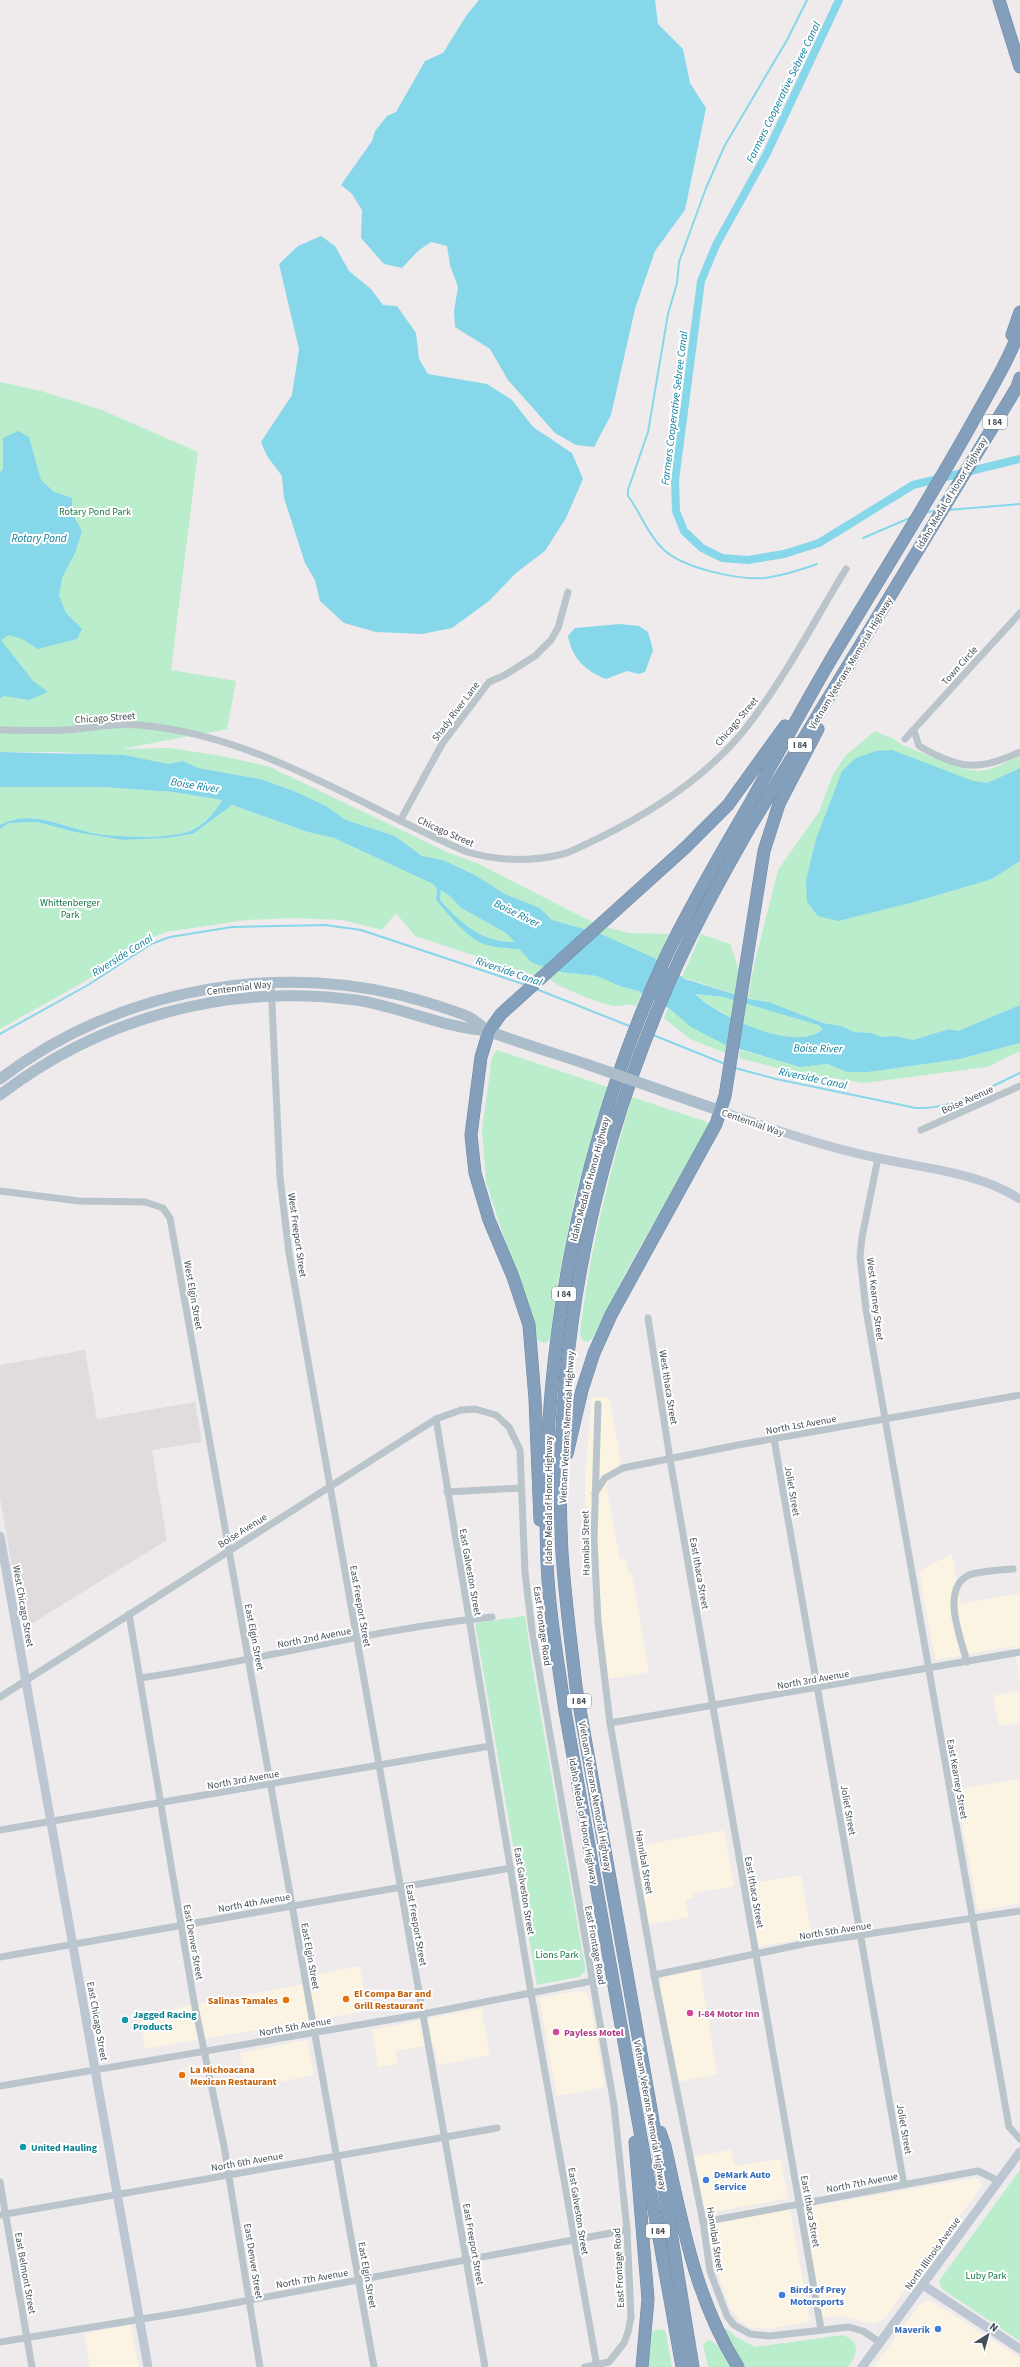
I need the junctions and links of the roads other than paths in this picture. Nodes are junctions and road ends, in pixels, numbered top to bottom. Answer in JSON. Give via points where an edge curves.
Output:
{"nodes":[{"id":1,"x":999,"y":0,"type":"edge"},
{"id":2,"x":1020,"y":67,"type":"edge"},
{"id":3,"x":1020,"y":312,"type":"edge"},
{"id":4,"x":1020,"y":329,"type":"edge"},
{"id":5,"x":1020,"y":378,"type":"edge"},
{"id":6,"x":995,"y":380,"type":"junction"},
{"id":7,"x":890,"y":561,"type":"joint"},
{"id":8,"x":906,"y":567,"type":"joint"},
{"id":9,"x":846,"y":569,"type":"dead end"},
{"id":10,"x":568,"y":592,"type":"dead end"},
{"id":11,"x":1020,"y":613,"type":"edge"},
{"id":12,"x":864,"y":639,"type":"junction"},
{"id":13,"x":824,"y":672,"type":"junction"},
{"id":14,"x":0,"y":730,"type":"edge"},
{"id":15,"x":914,"y":730,"type":"junction"},
{"id":16,"x":905,"y":739,"type":"dead end"},
{"id":17,"x":1020,"y":752,"type":"edge"},
{"id":18,"x":400,"y":821,"type":"junction"},
{"id":19,"x":685,"y":919,"type":"joint"},
{"id":20,"x":271,"y":982,"type":"junction"},
{"id":21,"x":271,"y":996,"type":"junction"},
{"id":22,"x":489,"y":1031,"type":"junction"},
{"id":23,"x":0,"y":1078,"type":"edge"},
{"id":24,"x":1020,"y":1086,"type":"edge"},
{"id":25,"x":0,"y":1095,"type":"edge"},
{"id":26,"x":721,"y":1111,"type":"junction"},
{"id":27,"x":921,"y":1130,"type":"dead end"},
{"id":28,"x":878,"y":1158,"type":"junction"},
{"id":29,"x":0,"y":1191,"type":"edge"},
{"id":30,"x":1020,"y":1199,"type":"edge"},
{"id":31,"x":648,"y":1318,"type":"dead end"},
{"id":32,"x":1020,"y":1395,"type":"edge"},
{"id":33,"x":598,"y":1404,"type":"dead end"},
{"id":34,"x":436,"y":1419,"type":"junction"},
{"id":35,"x":885,"y":1419,"type":"junction"},
{"id":36,"x":502,"y":1420,"type":"joint"},
{"id":37,"x":774,"y":1439,"type":"junction"},
{"id":38,"x":670,"y":1459,"type":"junction"},
{"id":39,"x":562,"y":1472,"type":"junction"},
{"id":40,"x":330,"y":1487,"type":"junction"},
{"id":41,"x":521,"y":1488,"type":"junction"},
{"id":42,"x":447,"y":1492,"type":"junction"},
{"id":43,"x":595,"y":1493,"type":"junction"},
{"id":44,"x":0,"y":1536,"type":"edge"},
{"id":45,"x":230,"y":1549,"type":"junction"},
{"id":46,"x":547,"y":1562,"type":"junction"},
{"id":47,"x":1013,"y":1569,"type":"dead end"},
{"id":48,"x":129,"y":1614,"type":"junction"},
{"id":49,"x":492,"y":1617,"type":"dead end"},
{"id":50,"x":470,"y":1619,"type":"junction"},
{"id":51,"x":356,"y":1639,"type":"junction"},
{"id":52,"x":1020,"y":1652,"type":"edge"},
{"id":53,"x":249,"y":1660,"type":"junction"},
{"id":54,"x":967,"y":1662,"type":"junction"},
{"id":55,"x":929,"y":1669,"type":"junction"},
{"id":56,"x":140,"y":1678,"type":"junction"},
{"id":57,"x":26,"y":1680,"type":"junction"},
{"id":58,"x":817,"y":1688,"type":"junction"},
{"id":59,"x":0,"y":1697,"type":"edge"},
{"id":60,"x":713,"y":1706,"type":"junction"},
{"id":61,"x":610,"y":1723,"type":"junction"},
{"id":62,"x":490,"y":1746,"type":"junction"},
{"id":63,"x":379,"y":1766,"type":"junction"},
{"id":64,"x":272,"y":1784,"type":"junction"},
{"id":65,"x":160,"y":1803,"type":"junction"},
{"id":66,"x":52,"y":1822,"type":"junction"},
{"id":67,"x":0,"y":1830,"type":"edge"},
{"id":68,"x":511,"y":1868,"type":"junction"},
{"id":69,"x":400,"y":1887,"type":"junction"},
{"id":70,"x":292,"y":1906,"type":"junction"},
{"id":71,"x":1020,"y":1911,"type":"edge"},
{"id":72,"x":973,"y":1918,"type":"junction"},
{"id":73,"x":181,"y":1925,"type":"junction"},
{"id":74,"x":861,"y":1936,"type":"junction"},
{"id":75,"x":73,"y":1944,"type":"junction"},
{"id":76,"x":756,"y":1954,"type":"junction"},
{"id":77,"x":0,"y":1957,"type":"edge"},
{"id":78,"x":654,"y":1974,"type":"junction"},
{"id":79,"x":592,"y":1982,"type":"junction"},
{"id":80,"x":530,"y":1993,"type":"junction"},
{"id":81,"x":423,"y":2014,"type":"junction"},
{"id":82,"x":315,"y":2033,"type":"junction"},
{"id":83,"x":205,"y":2052,"type":"junction"},
{"id":84,"x":95,"y":2069,"type":"junction"},
{"id":85,"x":0,"y":2086,"type":"edge"},
{"id":86,"x":633,"y":2095,"type":"junction"},
{"id":87,"x":651,"y":2109,"type":"junction"},
{"id":88,"x":497,"y":2128,"type":"dead end"},
{"id":89,"x":444,"y":2136,"type":"junction"},
{"id":90,"x":1020,"y":2139,"type":"edge"},
{"id":91,"x":1020,"y":2152,"type":"edge"},
{"id":92,"x":337,"y":2156,"type":"junction"},
{"id":93,"x":229,"y":2175,"type":"junction"},
{"id":94,"x":998,"y":2181,"type":"junction"},
{"id":95,"x":0,"y":2182,"type":"edge"},
{"id":96,"x":904,"y":2185,"type":"junction"},
{"id":97,"x":117,"y":2194,"type":"junction"},
{"id":98,"x":799,"y":2204,"type":"junction"},
{"id":99,"x":3,"y":2214,"type":"edge"},
{"id":100,"x":703,"y":2222,"type":"junction"},
{"id":101,"x":627,"y":2230,"type":"junction"},
{"id":102,"x":574,"y":2241,"type":"junction"},
{"id":103,"x":466,"y":2260,"type":"junction"},
{"id":104,"x":359,"y":2280,"type":"junction"},
{"id":105,"x":923,"y":2285,"type":"junction"},
{"id":106,"x":250,"y":2299,"type":"junction"},
{"id":107,"x":140,"y":2319,"type":"junction"},
{"id":108,"x":821,"y":2329,"type":"junction"},
{"id":109,"x":27,"y":2338,"type":"junction"},
{"id":110,"x":0,"y":2342,"type":"edge"},
{"id":111,"x":881,"y":2343,"type":"junction"},
{"id":112,"x":1020,"y":2350,"type":"edge"},
{"id":113,"x":596,"y":2366,"type":"edge"},
{"id":114,"x":689,"y":2366,"type":"edge"},
{"id":115,"x":32,"y":2367,"type":"edge"},
{"id":116,"x":148,"y":2367,"type":"edge"},
{"id":117,"x":260,"y":2367,"type":"edge"},
{"id":118,"x":374,"y":2367,"type":"edge"},
{"id":119,"x":485,"y":2367,"type":"edge"},
{"id":120,"x":585,"y":2367,"type":"edge"},
{"id":121,"x":642,"y":2367,"type":"edge"},
{"id":122,"x":738,"y":2367,"type":"edge"},
{"id":123,"x":862,"y":2367,"type":"edge"}],
"edges":[{"from":1,"to":2,"type":"highway"},
{"from":3,"to":6,"type":"highway"},
{"from":4,"to":6,"type":"highway","number":"I 84","via":[[1012,352]]},
{"from":5,"to":8,"type":"highway","name":"Idaho Medal of Honor Highway","number":"I 84"},
{"from":6,"to":7,"type":"highway","name":"Idaho Medal of Honor Highway","number":"I 84"},
{"from":7,"to":13,"type":"highway","name":"Vietnam Veterans Memorial Highway","number":"I 84"},
{"from":8,"to":12,"type":"highway","name":"Vietnam Veterans Memorial Highway","number":"I 84"},
{"from":9,"to":18,"type":"street","name":"Chicago Street","via":[[755,717],[702,773],[678,793],[631,822],[564,854],[508,860],[467,852]]},
{"from":10,"to":18,"type":"street","name":"Shady River Lane","via":[[558,628],[551,640],[535,656],[489,682],[442,744]]},
{"from":11,"to":15,"type":"street","name":"Town Circle"},
{"from":12,"to":26,"type":"highway","via":[[779,804],[764,851]]},
{"from":12,"to":39,"type":"highway","name":"Vietnam Veterans Memorial Highway","number":"I 84","via":[[750,827],[697,924],[645,1040],[600,1176],[585,1244],[570,1337]]},
{"from":13,"to":19,"type":"highway","name":"Vietnam Veterans Memorial Highway","number":"I 84","via":[[717,858]]},
{"from":13,"to":22,"type":"highway","via":[[728,805],[686,847],[513,1003]]},
{"from":14,"to":18,"type":"street","name":"Chicago Street","via":[[62,730],[138,724],[197,734],[229,742],[288,766]]},
{"from":15,"to":16,"type":"street","name":"Town Circle"},
{"from":15,"to":17,"type":"street","via":[[919,746],[966,766],[991,764]]},
{"from":19,"to":46,"type":"highway","name":"Idaho Medal of Honor Highway","number":"I 84","via":[[633,1036],[608,1107],[586,1182],[572,1244],[551,1384]]},
{"from":20,"to":21,"type":"street","name":"West Freeport Street"},
{"from":20,"to":22,"type":"main road","name":"Centennial Way","via":[[332,984],[392,994],[468,1017]]},
{"from":20,"to":23,"type":"main road","name":"Centennial Way","via":[[211,989],[168,998],[122,1012],[83,1028],[45,1048]]},
{"from":21,"to":22,"type":"main road","name":"Centennial Way","via":[[305,995],[357,1000],[425,1016],[465,1029]]},
{"from":21,"to":25,"type":"main road","name":"Centennial Way","via":[[179,1008],[126,1024],[87,1040],[50,1060]]},
{"from":21,"to":40,"type":"street","name":"West Freeport Street","via":[[283,1204],[289,1253]]},
{"from":22,"to":26,"type":"main road","name":"Centennial Way","bridge":true},
{"from":22,"to":46,"type":"highway","via":[[481,1057],[471,1135],[475,1173],[529,1325],[540,1528]]},
{"from":24,"to":27,"type":"street","name":"Boise Avenue"},
{"from":26,"to":28,"type":"street","name":"Centennial Way","via":[[797,1137]]},
{"from":26,"to":39,"type":"highway","via":[[611,1314],[582,1390]]},
{"from":28,"to":30,"type":"street","name":"Centennial Way","via":[[985,1181]]},
{"from":28,"to":35,"type":"street","name":"West Kearney Street","via":[[860,1257],[866,1310]]},
{"from":29,"to":45,"type":"street","name":"West Elgin Street","via":[[79,1201],[145,1202],[163,1208],[170,1218]]},
{"from":31,"to":38,"type":"street","name":"West Ithaca Street"},
{"from":32,"to":35,"type":"street","name":"North 1st Avenue"},
{"from":33,"to":43,"type":"street","name":"Hannibal Street"},
{"from":34,"to":36,"type":"street","name":"Boise Avenue","via":[[461,1410],[475,1409],[496,1415]]},
{"from":34,"to":40,"type":"street","name":"Boise Avenue"},
{"from":34,"to":42,"type":"street","name":"East Galveston Street"},
{"from":35,"to":37,"type":"street","name":"North 1st Avenue"},
{"from":35,"to":55,"type":"street","name":"East Kearney Street"},
{"from":36,"to":41,"type":"street","name":"East Frontage Road","via":[[509,1427],[520,1450]]},
{"from":37,"to":38,"type":"street","name":"North 1st Avenue"},
{"from":37,"to":58,"type":"street","name":"Joliet Street"},
{"from":38,"to":43,"type":"street","name":"North 1st Avenue","via":[[623,1468],[605,1478]]},
{"from":38,"to":60,"type":"street","name":"East Ithaca Street"},
{"from":39,"to":87,"type":"highway","name":"Vietnam Veterans Memorial Highway","number":"I 84","via":[[562,1552],[576,1687]]},
{"from":40,"to":45,"type":"street","name":"Boise Avenue"},
{"from":40,"to":51,"type":"street","name":"East Freeport Street"},
{"from":41,"to":42,"type":"street"},
{"from":41,"to":79,"type":"street","name":"East Frontage Road","via":[[525,1573],[532,1630]]},
{"from":42,"to":50,"type":"street","name":"East Galveston Street"},
{"from":43,"to":61,"type":"street","name":"Hannibal Street","via":[[594,1540],[598,1622]]},
{"from":44,"to":57,"type":"street","name":"West Chicago Street"},
{"from":45,"to":48,"type":"street","name":"Boise Avenue"},
{"from":45,"to":53,"type":"street","name":"East Elgin Street"},
{"from":46,"to":86,"type":"highway","name":"Idaho Medal of Honor Highway","number":"I 84","via":[[554,1637],[565,1711]]},
{"from":47,"to":54,"type":"street","via":[[968,1575],[955,1589],[953,1602]]},
{"from":48,"to":56,"type":"street","name":"East Denver Street"},
{"from":48,"to":57,"type":"street","name":"Boise Avenue"},
{"from":49,"to":50,"type":"street","name":"North 2nd Avenue"},
{"from":50,"to":51,"type":"street","name":"North 2nd Avenue"},
{"from":50,"to":62,"type":"street","name":"East Galveston Street"},
{"from":51,"to":53,"type":"street","name":"North 2nd Avenue"},
{"from":51,"to":63,"type":"street","name":"East Freeport Street"},
{"from":52,"to":54,"type":"street","name":"North 3rd Avenue"},
{"from":53,"to":56,"type":"street","name":"North 2nd Avenue"},
{"from":53,"to":64,"type":"street","name":"East Elgin Street"},
{"from":54,"to":55,"type":"street","name":"North 3rd Avenue"},
{"from":55,"to":58,"type":"street","name":"North 3rd Avenue"},
{"from":55,"to":72,"type":"street","name":"East Kearney Street"},
{"from":56,"to":65,"type":"street","name":"East Denver Street"},
{"from":57,"to":59,"type":"street","name":"Boise Avenue"},
{"from":57,"to":66,"type":"street","name":"East Chicago Street"},
{"from":58,"to":60,"type":"street","name":"North 3rd Avenue"},
{"from":58,"to":74,"type":"street","name":"Joliet Street"},
{"from":60,"to":61,"type":"street","name":"North 3rd Avenue"},
{"from":60,"to":76,"type":"street","name":"East Ithaca Street"},
{"from":61,"to":78,"type":"street","name":"Hannibal Street"},
{"from":62,"to":63,"type":"street","name":"North 3rd Avenue"},
{"from":62,"to":68,"type":"street","name":"East Galveston Street"},
{"from":63,"to":64,"type":"street","name":"North 3rd Avenue"},
{"from":63,"to":69,"type":"street","name":"East Freeport Street"},
{"from":64,"to":65,"type":"street","name":"North 3rd Avenue"},
{"from":64,"to":70,"type":"street","name":"East Elgin Street"},
{"from":65,"to":66,"type":"street","name":"North 3rd Avenue"},
{"from":65,"to":73,"type":"street","name":"East Denver Street"},
{"from":66,"to":67,"type":"street","name":"North 3rd Avenue"},
{"from":66,"to":75,"type":"street","name":"East Chicago Street"},
{"from":68,"to":69,"type":"street","name":"North 4th Avenue"},
{"from":68,"to":80,"type":"street","name":"East Galveston Street"},
{"from":69,"to":70,"type":"street","name":"North 4th Avenue"},
{"from":69,"to":81,"type":"street","name":"East Freeport Street"},
{"from":70,"to":73,"type":"street","name":"North 4th Avenue"},
{"from":70,"to":82,"type":"street","name":"East Elgin Street"},
{"from":71,"to":72,"type":"street","name":"North 5th Avenue"},
{"from":72,"to":74,"type":"street","name":"North 5th Avenue"},
{"from":72,"to":90,"type":"street","name":"East Kearney Street","via":[[1009,2127]]},
{"from":73,"to":75,"type":"street","name":"North 4th Avenue"},
{"from":73,"to":83,"type":"street","name":"East Denver Street"},
{"from":74,"to":76,"type":"street","name":"North 5th Avenue"},
{"from":74,"to":96,"type":"street","name":"Joliet Street"},
{"from":75,"to":77,"type":"street","name":"North 4th Avenue"},
{"from":75,"to":84,"type":"street","name":"East Chicago Street"},
{"from":76,"to":78,"type":"street","name":"North 5th Avenue"},
{"from":76,"to":98,"type":"street","name":"East Ithaca Street"},
{"from":78,"to":100,"type":"street","name":"Hannibal Street"},
{"from":79,"to":80,"type":"street","name":"North 5th Avenue"},
{"from":79,"to":101,"type":"street","name":"East Frontage Road","via":[[614,2105]]},
{"from":80,"to":81,"type":"street","name":"North 5th Avenue"},
{"from":80,"to":102,"type":"street","name":"East Galveston Street"},
{"from":81,"to":82,"type":"street","name":"North 5th Avenue"},
{"from":81,"to":89,"type":"street","name":"East Freeport Street"},
{"from":82,"to":83,"type":"street","name":"North 5th Avenue"},
{"from":82,"to":92,"type":"street","name":"East Elgin Street"},
{"from":83,"to":84,"type":"street","name":"North 5th Avenue"},
{"from":83,"to":93,"type":"street","name":"East Denver Street"},
{"from":84,"to":85,"type":"street","name":"North 5th Avenue"},
{"from":84,"to":97,"type":"street","name":"East Chicago Street"},
{"from":86,"to":114,"type":"highway","name":"Vietnam Veterans Memorial Highway","number":"I 84"},
{"from":86,"to":121,"type":"highway","via":[[648,2299]]},
{"from":87,"to":114,"type":"highway","name":"Vietnam Veterans Memorial Highway","number":"I 84"},
{"from":87,"to":122,"type":"highway","via":[[665,2146],[695,2274],[717,2330]]},
{"from":88,"to":89,"type":"street","name":"North 6th Avenue"},
{"from":89,"to":92,"type":"street","name":"North 6th Avenue"},
{"from":89,"to":103,"type":"street","name":"East Freeport Street"},
{"from":91,"to":94,"type":"street","name":"North Illinois Avenue"},
{"from":92,"to":93,"type":"street","name":"North 6th Avenue"},
{"from":92,"to":104,"type":"street","name":"East Elgin Street"},
{"from":93,"to":97,"type":"street","name":"North 6th Avenue"},
{"from":93,"to":106,"type":"street","name":"East Denver Street"},
{"from":94,"to":96,"type":"street","name":"North 7th Avenue","via":[[978,2171]]},
{"from":94,"to":105,"type":"street","name":"North Illinois Avenue"},
{"from":95,"to":99,"type":"street","name":"East Belmont Street"},
{"from":96,"to":98,"type":"street","name":"North 7th Avenue"},
{"from":97,"to":99,"type":"street","name":"North 6th Avenue"},
{"from":97,"to":107,"type":"street","name":"East Chicago Street"},
{"from":98,"to":100,"type":"street","name":"North 7th Avenue"},
{"from":98,"to":108,"type":"street","name":"East Ithaca Street"},
{"from":99,"to":109,"type":"street","name":"East Belmont Street"},
{"from":100,"to":108,"type":"street","name":"Hannibal Street","via":[[710,2271],[727,2316],[741,2330],[760,2337]]},
{"from":101,"to":102,"type":"street","name":"North 7th Avenue"},
{"from":101,"to":113,"type":"street","name":"East Frontage Road","via":[[631,2317],[624,2343],[609,2362]]},
{"from":102,"to":103,"type":"street","name":"North 7th Avenue"},
{"from":102,"to":113,"type":"street","name":"East Galveston Street"},
{"from":103,"to":104,"type":"street","name":"North 7th Avenue"},
{"from":103,"to":119,"type":"street","name":"East Freeport Street"},
{"from":104,"to":106,"type":"street","name":"North 7th Avenue"},
{"from":104,"to":118,"type":"street","name":"East Elgin Street"},
{"from":105,"to":111,"type":"street","name":"North Illinois Avenue"},
{"from":105,"to":112,"type":"street"},
{"from":106,"to":107,"type":"street","name":"North 7th Avenue"},
{"from":106,"to":117,"type":"street","name":"East Denver Street"},
{"from":107,"to":109,"type":"street","name":"North 7th Avenue"},
{"from":107,"to":116,"type":"street","name":"East Chicago Street"},
{"from":108,"to":111,"type":"street","via":[[849,2327],[863,2331]]},
{"from":109,"to":110,"type":"street","name":"North 7th Avenue"},
{"from":109,"to":115,"type":"street","name":"East Belmont Street"},
{"from":111,"to":123,"type":"street","name":"North Illinois Avenue"},
{"from":113,"to":120,"type":"street"}]}
